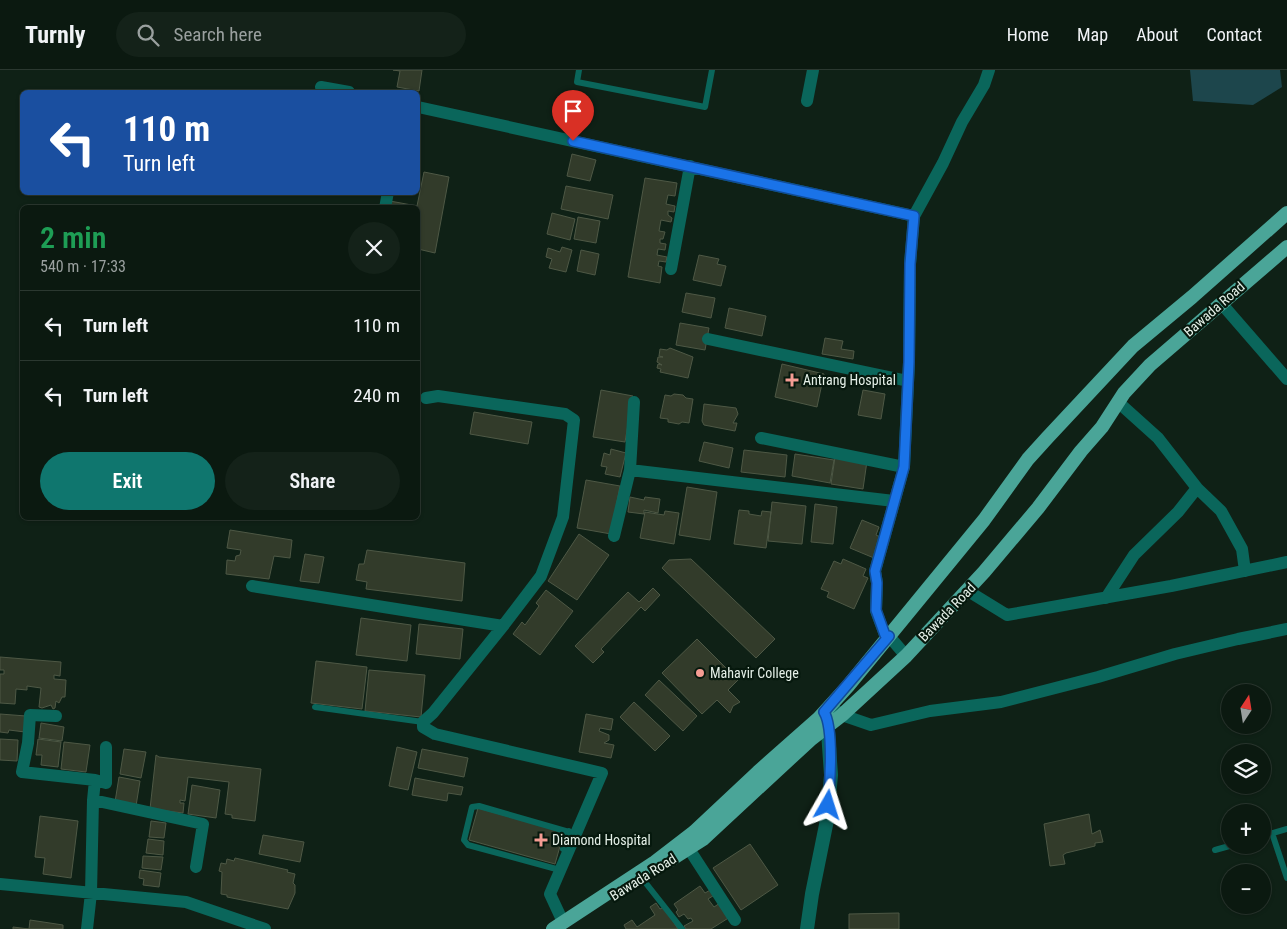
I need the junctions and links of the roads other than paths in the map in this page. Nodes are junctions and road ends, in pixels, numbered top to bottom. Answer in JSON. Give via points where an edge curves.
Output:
{"nodes":[{"id":1,"x":579,"y":70,"type":"edge"},
{"id":2,"x":712,"y":70,"type":"edge"},
{"id":3,"x":813,"y":70,"type":"edge"},
{"id":4,"x":989,"y":70,"type":"edge"},
{"id":5,"x":321,"y":87,"type":"dead end"},
{"id":6,"x":338,"y":90,"type":"edge"},
{"id":7,"x":807,"y":101,"type":"dead end"},
{"id":8,"x":420,"y":107,"type":"edge"},
{"id":9,"x":690,"y":166,"type":"junction"},
{"id":10,"x":1287,"y":213,"type":"edge"},
{"id":11,"x":914,"y":216,"type":"junction"},
{"id":12,"x":1287,"y":246,"type":"edge"},
{"id":13,"x":671,"y":269,"type":"dead end"},
{"id":14,"x":1221,"y":304,"type":"junction"},
{"id":15,"x":708,"y":339,"type":"dead end"},
{"id":16,"x":1287,"y":379,"type":"edge"},
{"id":17,"x":908,"y":381,"type":"junction"},
{"id":18,"x":426,"y":398,"type":"dead end"},
{"id":19,"x":634,"y":402,"type":"dead end"},
{"id":20,"x":1118,"y":402,"type":"junction"},
{"id":21,"x":761,"y":438,"type":"dead end"},
{"id":22,"x":904,"y":467,"type":"junction"},
{"id":23,"x":630,"y":470,"type":"junction"},
{"id":24,"x":1198,"y":488,"type":"junction"},
{"id":25,"x":894,"y":501,"type":"junction"},
{"id":26,"x":614,"y":536,"type":"dead end"},
{"id":27,"x":1287,"y":562,"type":"edge"},
{"id":28,"x":1245,"y":571,"type":"junction"},
{"id":29,"x":252,"y":586,"type":"dead end"},
{"id":30,"x":968,"y":591,"type":"junction"},
{"id":31,"x":1106,"y":598,"type":"junction"},
{"id":32,"x":503,"y":626,"type":"junction"},
{"id":33,"x":1287,"y":629,"type":"edge"},
{"id":34,"x":889,"y":636,"type":"junction"},
{"id":35,"x":906,"y":656,"type":"junction"},
{"id":36,"x":315,"y":707,"type":"dead end"},
{"id":37,"x":832,"y":711,"type":"junction"},
{"id":38,"x":56,"y":716,"type":"dead end"},
{"id":39,"x":423,"y":722,"type":"junction"},
{"id":40,"x":828,"y":727,"type":"junction"},
{"id":41,"x":106,"y":747,"type":"dead end"},
{"id":42,"x":95,"y":780,"type":"junction"},
{"id":43,"x":93,"y":800,"type":"junction"},
{"id":44,"x":1287,"y":829,"type":"edge"},
{"id":45,"x":572,"y":833,"type":"junction"},
{"id":46,"x":1272,"y":833,"type":"joint"},
{"id":47,"x":1221,"y":848,"type":"edge"},
{"id":48,"x":688,"y":849,"type":"junction"},
{"id":49,"x":1215,"y":850,"type":"dead end"},
{"id":50,"x":196,"y":867,"type":"dead end"},
{"id":51,"x":558,"y":870,"type":"junction"},
{"id":52,"x":641,"y":877,"type":"junction"},
{"id":53,"x":1287,"y":878,"type":"edge"},
{"id":54,"x":0,"y":884,"type":"edge"},
{"id":55,"x":92,"y":893,"type":"junction"},
{"id":56,"x":735,"y":920,"type":"dead end"},
{"id":57,"x":559,"y":927,"type":"edge"},
{"id":58,"x":87,"y":929,"type":"edge"},
{"id":59,"x":265,"y":929,"type":"edge"},
{"id":60,"x":682,"y":929,"type":"edge"},
{"id":61,"x":807,"y":929,"type":"edge"}],
"edges":[{"from":1,"to":2,"type":"lane","via":[[577,82],[705,107]]},
{"from":3,"to":7,"type":"street"},
{"from":4,"to":11,"type":"street"},
{"from":5,"to":6,"type":"street"},
{"from":8,"to":9,"type":"street"},
{"from":9,"to":11,"type":"street"},
{"from":9,"to":13,"type":"street"},
{"from":10,"to":34,"type":"main road","via":[[1118,361],[1028,459],[984,520]]},
{"from":11,"to":17,"type":"street"},
{"from":12,"to":14,"type":"main road","name":"Bawada Road"},
{"from":14,"to":16,"type":"street"},
{"from":14,"to":20,"type":"main road","name":"Bawada Road","via":[[1151,363]]},
{"from":15,"to":17,"type":"street"},
{"from":17,"to":22,"type":"street"},
{"from":18,"to":32,"type":"street","via":[[438,396],[565,414],[574,420],[563,517],[541,576]]},
{"from":19,"to":23,"type":"street"},
{"from":20,"to":24,"type":"street","via":[[1158,438]]},
{"from":20,"to":30,"type":"main road","name":"Bawada Road","via":[[1038,508]]},
{"from":21,"to":22,"type":"street"},
{"from":22,"to":25,"type":"street"},
{"from":23,"to":25,"type":"street"},
{"from":23,"to":26,"type":"street"},
{"from":24,"to":28,"type":"street","via":[[1221,511],[1242,548]]},
{"from":24,"to":31,"type":"street","via":[[1134,555]]},
{"from":25,"to":34,"type":"street","via":[[875,571],[876,610],[885,635]]},
{"from":27,"to":28,"type":"street"},
{"from":28,"to":31,"type":"street"},
{"from":29,"to":32,"type":"street"},
{"from":30,"to":31,"type":"street","via":[[1007,614]]},
{"from":30,"to":35,"type":"main road","name":"Bawada Road"},
{"from":32,"to":39,"type":"street"},
{"from":33,"to":37,"type":"street","via":[[1176,654],[1001,702],[930,711],[871,725]]},
{"from":34,"to":35,"type":"street"},
{"from":34,"to":37,"type":"main road"},
{"from":35,"to":37,"type":"main road","name":"Bawada Road"},
{"from":36,"to":39,"type":"lane"},
{"from":37,"to":40,"type":"main road","name":"Bawada Road"},
{"from":37,"to":57,"type":"main road","via":[[758,772],[694,832]]},
{"from":38,"to":42,"type":"street","via":[[30,715],[22,772]]},
{"from":39,"to":45,"type":"street","via":[[423,728],[435,734],[602,773]]},
{"from":40,"to":48,"type":"main road","name":"Bawada Road","via":[[732,814]]},
{"from":40,"to":61,"type":"street","via":[[831,775]]},
{"from":41,"to":42,"type":"street","via":[[106,783]]},
{"from":42,"to":43,"type":"street"},
{"from":43,"to":50,"type":"street","via":[[203,824]]},
{"from":43,"to":55,"type":"street"},
{"from":44,"to":46,"type":"lane"},
{"from":45,"to":51,"type":"street"},
{"from":45,"to":51,"type":"lane","via":[[479,806],[472,807],[464,840],[468,845]]},
{"from":46,"to":53,"type":"lane"},
{"from":47,"to":49,"type":"lane"},
{"from":48,"to":52,"type":"main road","name":"Bawada Road"},
{"from":48,"to":56,"type":"street"},
{"from":51,"to":57,"type":"street","via":[[550,894]]},
{"from":52,"to":57,"type":"main road","name":"Bawada Road"},
{"from":52,"to":60,"type":"lane"},
{"from":54,"to":55,"type":"street"},
{"from":55,"to":58,"type":"street"},
{"from":55,"to":59,"type":"street","via":[[186,902]]}]}
